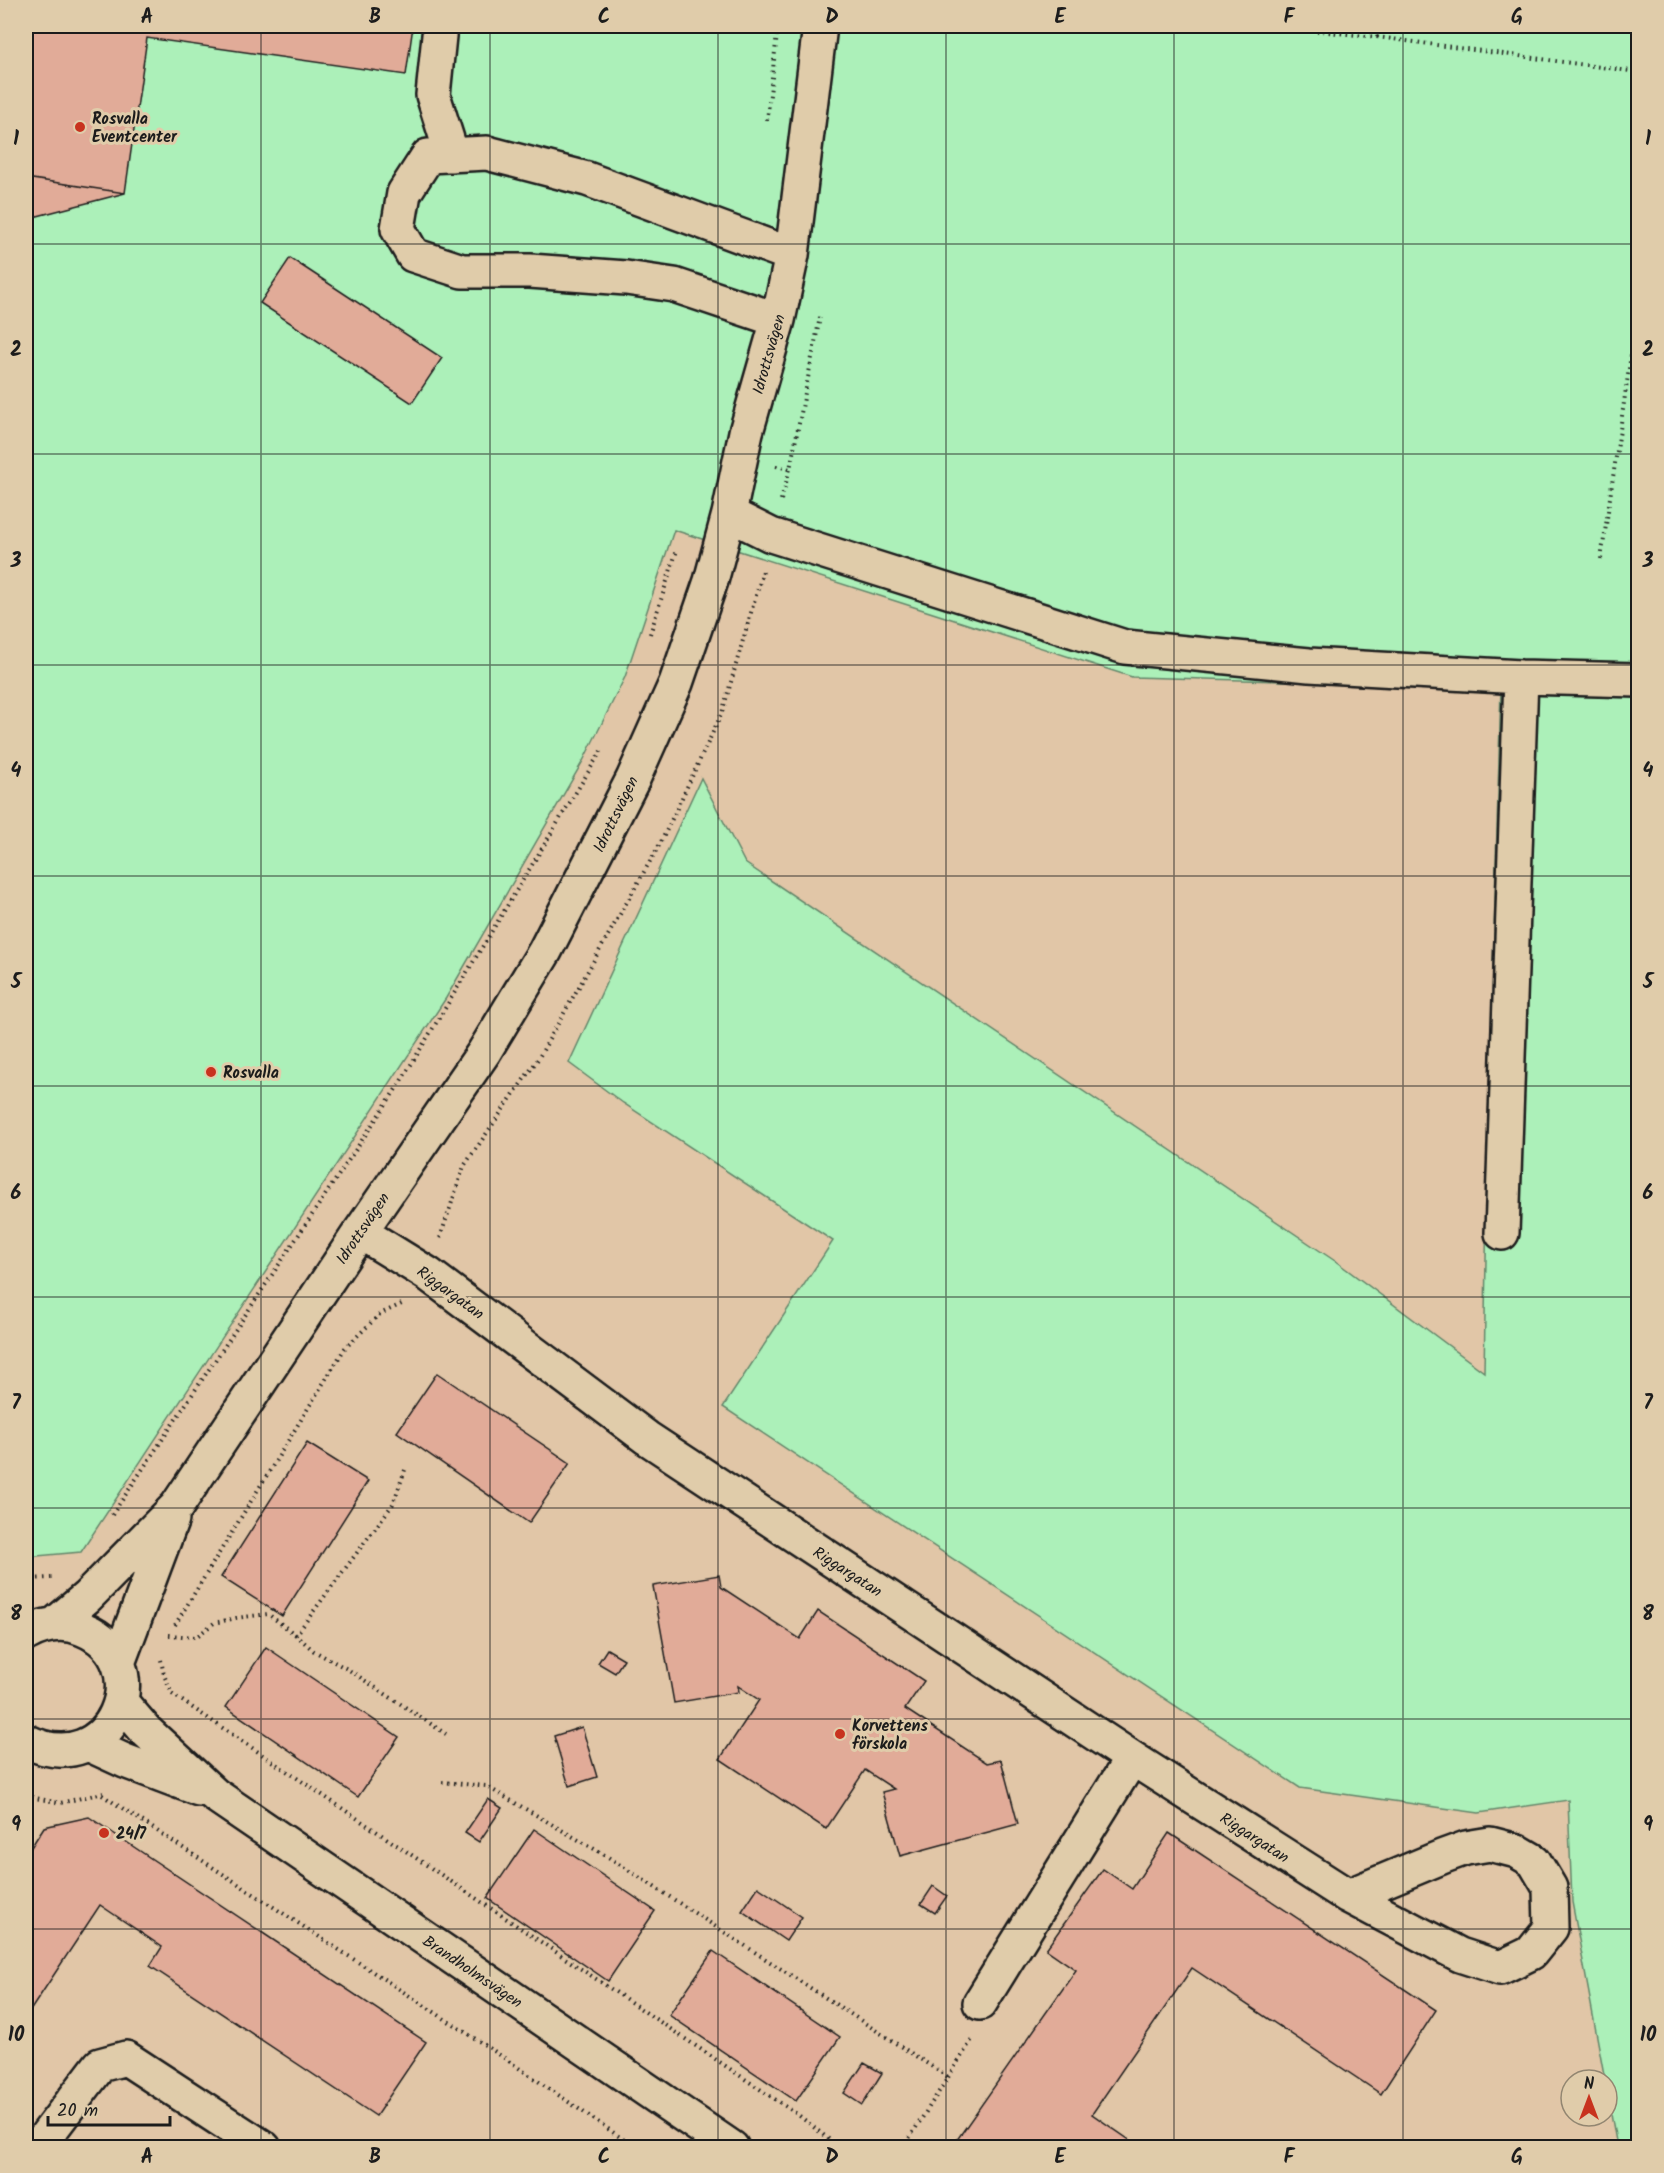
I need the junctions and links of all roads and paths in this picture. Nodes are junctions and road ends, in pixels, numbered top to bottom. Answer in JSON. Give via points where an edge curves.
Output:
{"nodes":[{"id":1,"x":440,"y":26,"type":"edge"},
{"id":2,"x":778,"y":26,"type":"edge"},
{"id":3,"x":820,"y":26,"type":"edge"},
{"id":4,"x":1269,"y":26,"type":"edge"},
{"id":5,"x":1378,"y":26,"type":"edge"},
{"id":6,"x":1377,"y":37,"type":"junction"},
{"id":7,"x":1638,"y":72,"type":"edge"},
{"id":8,"x":767,"y":127,"type":"dead end"},
{"id":9,"x":452,"y":155,"type":"junction"},
{"id":10,"x":792,"y":255,"type":"junction"},
{"id":11,"x":1638,"y":307,"type":"edge"},
{"id":12,"x":778,"y":320,"type":"junction"},
{"id":13,"x":782,"y":496,"type":"dead end"},
{"id":14,"x":793,"y":500,"type":"dead end"},
{"id":15,"x":729,"y":514,"type":"junction"},
{"id":16,"x":677,"y":550,"type":"dead end"},
{"id":17,"x":1601,"y":559,"type":"dead end"},
{"id":18,"x":649,"y":637,"type":"dead end"},
{"id":19,"x":1521,"y":677,"type":"junction"},
{"id":20,"x":1638,"y":680,"type":"edge"},
{"id":21,"x":606,"y":742,"type":"dead end"},
{"id":22,"x":360,"y":1232,"type":"junction"},
{"id":23,"x":1502,"y":1233,"type":"dead end"},
{"id":24,"x":405,"y":1470,"type":"dead end"},
{"id":25,"x":177,"y":1506,"type":"junction"},
{"id":26,"x":111,"y":1516,"type":"dead end"},
{"id":27,"x":26,"y":1579,"type":"edge"},
{"id":28,"x":60,"y":1580,"type":"dead end"},
{"id":29,"x":36,"y":1628,"type":"edge"},
{"id":30,"x":169,"y":1635,"type":"dead end"},
{"id":31,"x":296,"y":1635,"type":"junction"},
{"id":32,"x":158,"y":1651,"type":"dead end"},
{"id":33,"x":118,"y":1663,"type":"junction"},
{"id":34,"x":121,"y":1702,"type":"junction"},
{"id":35,"x":446,"y":1734,"type":"dead end"},
{"id":36,"x":88,"y":1744,"type":"junction"},
{"id":37,"x":41,"y":1746,"type":"edge"},
{"id":38,"x":1132,"y":1758,"type":"junction"},
{"id":39,"x":442,"y":1782,"type":"dead end"},
{"id":40,"x":26,"y":1790,"type":"edge"},
{"id":41,"x":215,"y":1795,"type":"junction"},
{"id":42,"x":1348,"y":1896,"type":"junction"},
{"id":43,"x":980,"y":2003,"type":"joint"},
{"id":44,"x":948,"y":2077,"type":"junction"},
{"id":45,"x":37,"y":2148,"type":"edge"},
{"id":46,"x":264,"y":2148,"type":"edge"},
{"id":47,"x":636,"y":2148,"type":"edge"},
{"id":48,"x":732,"y":2148,"type":"edge"},
{"id":49,"x":840,"y":2148,"type":"edge"},
{"id":50,"x":903,"y":2148,"type":"edge"}],
"edges":[{"from":1,"to":9,"type":"street","via":[[433,95]]},
{"from":2,"to":8,"type":"path"},
{"from":3,"to":10,"type":"street","name":"Idrottsvägen"},
{"from":4,"to":6,"type":"path"},
{"from":5,"to":6,"type":"path"},
{"from":6,"to":7,"type":"path"},
{"from":9,"to":10,"type":"street","via":[[487,153],[587,179]]},
{"from":9,"to":12,"type":"street","via":[[428,156],[404,193],[398,230],[413,255],[462,271],[530,271],[674,285]]},
{"from":10,"to":12,"type":"street","name":"Idrottsvägen"},
{"from":11,"to":17,"type":"path"},
{"from":12,"to":15,"type":"street","name":"Idrottsvägen","via":[[746,432]]},
{"from":13,"to":14,"type":"path"},
{"from":15,"to":19,"type":"street","via":[[771,536],[1125,647],[1309,665]]},
{"from":15,"to":22,"type":"street","name":"Idrottsvägen","via":[[676,683],[597,851],[545,951],[484,1052]]},
{"from":16,"to":18,"type":"path"},
{"from":19,"to":20,"type":"street"},
{"from":19,"to":23,"type":"street"},
{"from":21,"to":26,"type":"path","via":[[398,1086]]},
{"from":22,"to":25,"type":"street","name":"Idrottsvägen"},
{"from":22,"to":38,"type":"street","name":"Riggargatan","via":[[428,1274],[647,1438]]},
{"from":24,"to":31,"type":"path","via":[[393,1504]]},
{"from":25,"to":29,"type":"street","name":"Idrottsvägen","via":[[87,1597]]},
{"from":25,"to":33,"type":"street","name":"Idrottsvägen"},
{"from":27,"to":28,"type":"path"},
{"from":29,"to":33,"type":"street","via":[[74,1626],[93,1633]]},
{"from":30,"to":31,"type":"path","via":[[196,1637],[214,1623],[268,1614]]},
{"from":31,"to":35,"type":"path","via":[[314,1652],[349,1670]]},
{"from":32,"to":49,"type":"path","via":[[172,1694],[797,2114]]},
{"from":33,"to":34,"type":"street"},
{"from":34,"to":36,"type":"street","via":[[113,1721]]},
{"from":34,"to":41,"type":"street","name":"Brandholmsvägen","via":[[146,1731]]},
{"from":36,"to":37,"type":"street","via":[[72,1749]]},
{"from":36,"to":41,"type":"street","name":"Brandholmsvägen"},
{"from":37,"to":40,"type":"street"},
{"from":38,"to":42,"type":"street","name":"Riggargatan"},
{"from":38,"to":43,"type":"street"},
{"from":39,"to":44,"type":"path","via":[[486,1786],[608,1857]]},
{"from":40,"to":47,"type":"path","via":[[60,1803],[102,1795]]},
{"from":41,"to":48,"type":"street","name":"Brandholmsvägen"},
{"from":42,"to":42,"type":"street","name":"Riggargatan","via":[[1460,1955],[1500,1968],[1531,1953],[1551,1928],[1550,1888],[1534,1861],[1490,1844],[1466,1848]]},
{"from":43,"to":44,"type":"path","via":[[979,2028]]},
{"from":44,"to":50,"type":"path"},
{"from":45,"to":46,"type":"street","via":[[100,2065],[126,2058]]}]}
